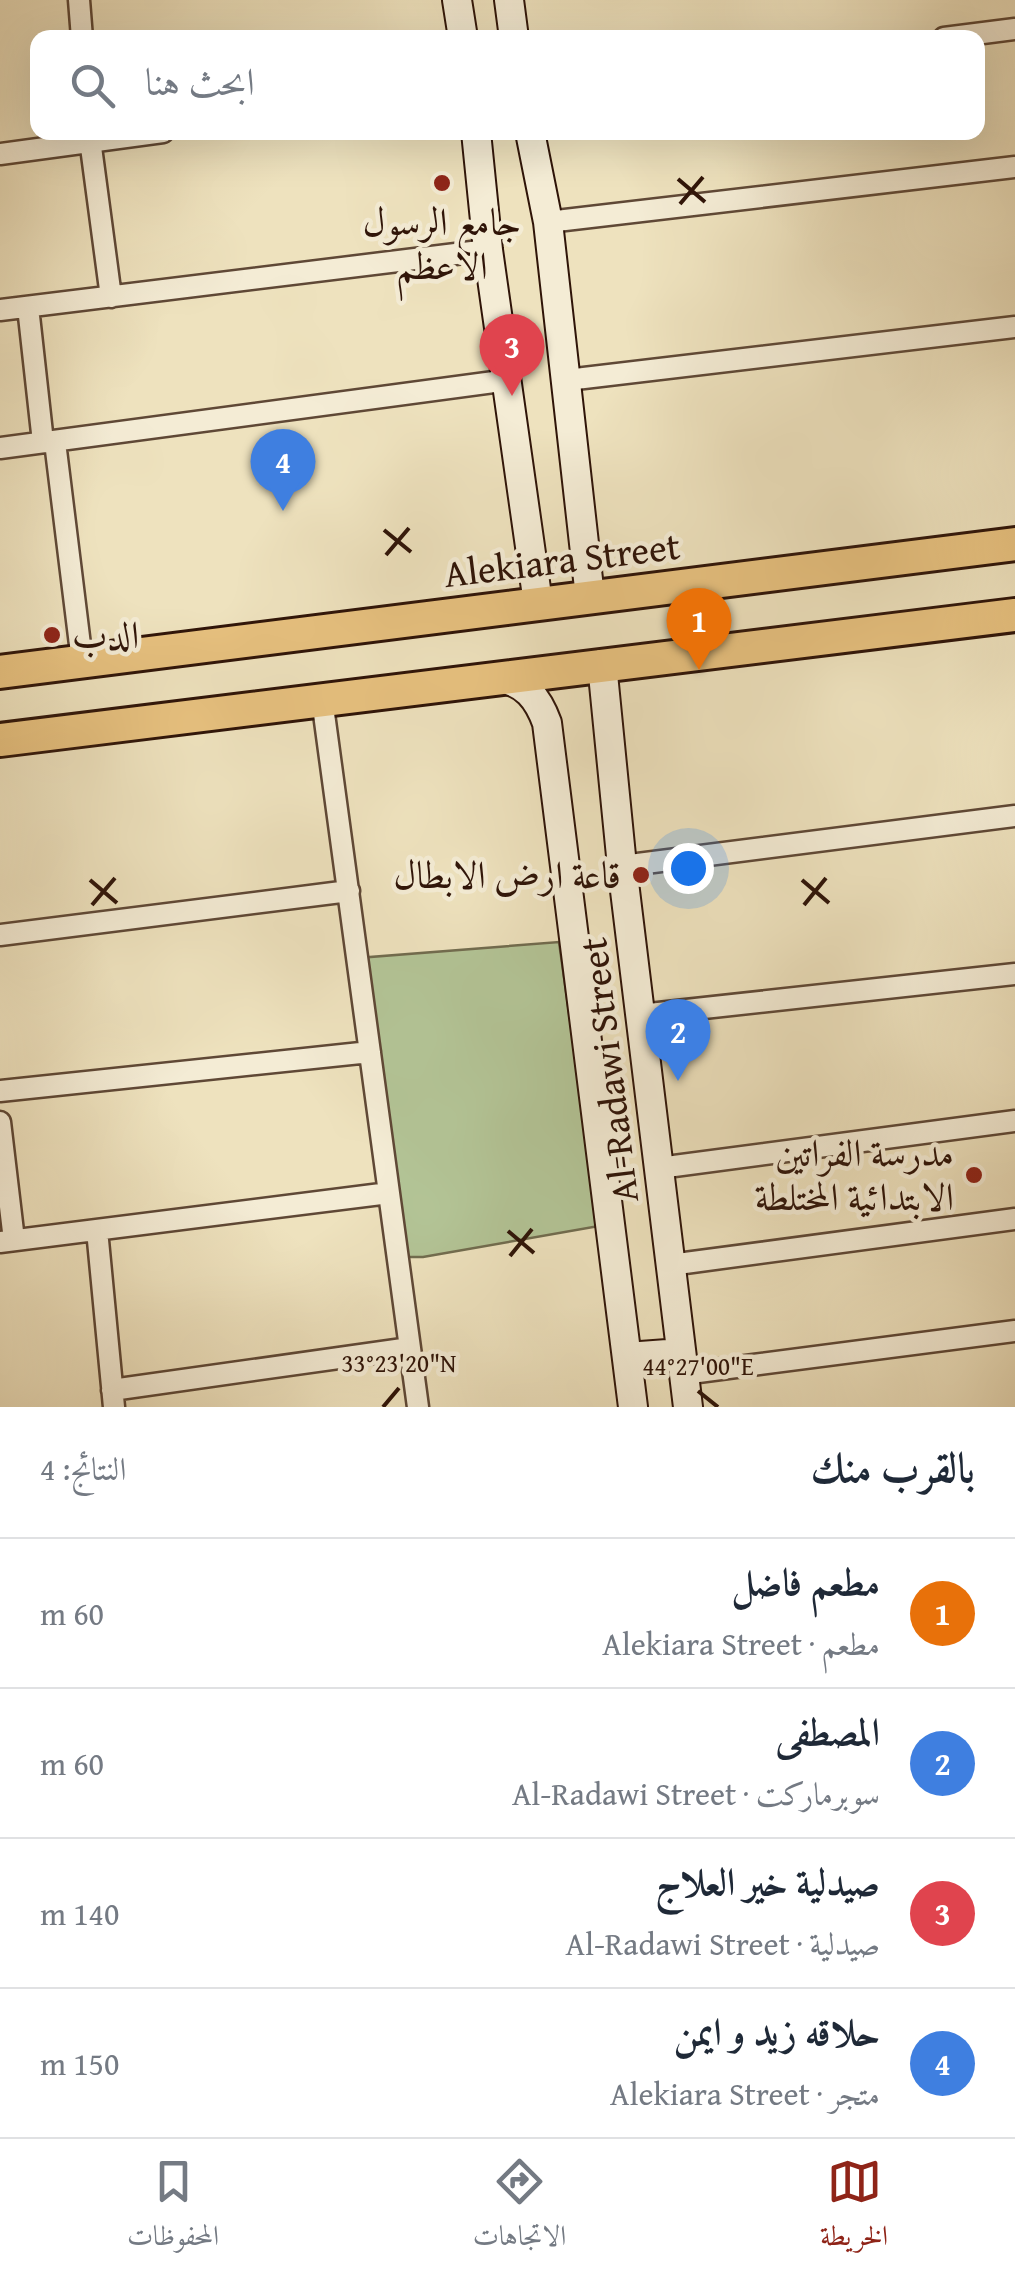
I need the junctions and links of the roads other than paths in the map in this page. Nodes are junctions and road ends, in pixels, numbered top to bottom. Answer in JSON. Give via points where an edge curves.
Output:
{"nodes":[{"id":1,"x":79,"y":0,"type":"edge"},
{"id":2,"x":457,"y":0,"type":"edge"},
{"id":3,"x":509,"y":0,"type":"edge"},
{"id":4,"x":1015,"y":29,"type":"edge"},
{"id":5,"x":81,"y":30,"type":"edge"},
{"id":6,"x":463,"y":30,"type":"edge"},
{"id":7,"x":513,"y":30,"type":"edge"},
{"id":8,"x":985,"y":33,"type":"edge"},
{"id":9,"x":78,"y":140,"type":"edge"},
{"id":10,"x":89,"y":140,"type":"edge"},
{"id":11,"x":477,"y":140,"type":"edge"},
{"id":12,"x":532,"y":140,"type":"edge"},
{"id":13,"x":0,"y":154,"type":"edge"},
{"id":14,"x":1015,"y":166,"type":"edge"},
{"id":15,"x":548,"y":222,"type":"junction"},
{"id":16,"x":488,"y":250,"type":"junction"},
{"id":17,"x":111,"y":297,"type":"junction"},
{"id":18,"x":28,"y":307,"type":"junction"},
{"id":19,"x":0,"y":310,"type":"edge"},
{"id":20,"x":1015,"y":326,"type":"edge"},
{"id":21,"x":509,"y":380,"type":"junction"},
{"id":22,"x":567,"y":380,"type":"junction"},
{"id":23,"x":49,"y":442,"type":"junction"},
{"id":24,"x":0,"y":448,"type":"edge"},
{"id":25,"x":1015,"y":544,"type":"edge"},
{"id":26,"x":590,"y":597,"type":"junction"},
{"id":27,"x":538,"y":604,"type":"junction"},
{"id":28,"x":1015,"y":615,"type":"edge"},
{"id":29,"x":82,"y":662,"type":"junction"},
{"id":30,"x":602,"y":664,"type":"junction"},
{"id":31,"x":0,"y":672,"type":"edge"},
{"id":32,"x":492,"y":678,"type":"junction"},
{"id":33,"x":322,"y":699,"type":"junction"},
{"id":34,"x":0,"y":740,"type":"edge"},
{"id":35,"x":1015,"y":816,"type":"edge"},
{"id":36,"x":622,"y":866,"type":"junction"},
{"id":37,"x":349,"y":891,"type":"junction"},
{"id":38,"x":0,"y":935,"type":"edge"},
{"id":39,"x":1015,"y":974,"type":"edge"},
{"id":40,"x":640,"y":1015,"type":"junction"},
{"id":41,"x":370,"y":1052,"type":"junction"},
{"id":42,"x":0,"y":1091,"type":"edge"},
{"id":43,"x":1015,"y":1121,"type":"edge"},
{"id":44,"x":0,"y":1122,"type":"edge"},
{"id":45,"x":659,"y":1168,"type":"junction"},
{"id":46,"x":389,"y":1193,"type":"junction"},
{"id":47,"x":1015,"y":1219,"type":"edge"},
{"id":48,"x":97,"y":1230,"type":"junction"},
{"id":49,"x":7,"y":1241,"type":"edge"},
{"id":50,"x":670,"y":1265,"type":"junction"},
{"id":51,"x":1015,"y":1331,"type":"edge"},
{"id":52,"x":410,"y":1348,"type":"junction"},
{"id":53,"x":627,"y":1357,"type":"junction"},
{"id":54,"x":682,"y":1363,"type":"junction"},
{"id":55,"x":113,"y":1399,"type":"edge"},
{"id":56,"x":418,"y":1407,"type":"edge"},
{"id":57,"x":633,"y":1407,"type":"edge"},
{"id":58,"x":688,"y":1407,"type":"edge"}],
"edges":[{"from":1,"to":5,"type":"street"},
{"from":2,"to":6,"type":"street"},
{"from":3,"to":7,"type":"street"},
{"from":4,"to":8,"type":"street"},
{"from":9,"to":13,"type":"street"},
{"from":10,"to":17,"type":"street"},
{"from":11,"to":16,"type":"street"},
{"from":12,"to":15,"type":"street"},
{"from":14,"to":15,"type":"street"},
{"from":15,"to":22,"type":"street"},
{"from":16,"to":17,"type":"street"},
{"from":16,"to":21,"type":"street"},
{"from":17,"to":18,"type":"street"},
{"from":18,"to":19,"type":"street"},
{"from":18,"to":23,"type":"street"},
{"from":20,"to":22,"type":"street"},
{"from":21,"to":23,"type":"street"},
{"from":21,"to":27,"type":"street"},
{"from":22,"to":26,"type":"street"},
{"from":23,"to":24,"type":"street"},
{"from":23,"to":29,"type":"street"},
{"from":25,"to":26,"type":"main road","name":"Alekiara Street"},
{"from":26,"to":27,"type":"main road","name":"Alekiara Street"},
{"from":27,"to":29,"type":"main road","name":"Alekiara Street"},
{"from":28,"to":30,"type":"main road"},
{"from":29,"to":31,"type":"main road","name":"Alekiara Street"},
{"from":30,"to":32,"type":"main road"},
{"from":30,"to":36,"type":"street","name":"Al-Radawi Street"},
{"from":32,"to":33,"type":"main road"},
{"from":32,"to":53,"type":"street","name":"Al-Radawi Street","via":[[526,688],[546,722]]},
{"from":33,"to":34,"type":"main road"},
{"from":33,"to":37,"type":"street"},
{"from":35,"to":36,"type":"street"},
{"from":36,"to":40,"type":"street","name":"Al-Radawi Street"},
{"from":37,"to":38,"type":"street"},
{"from":37,"to":41,"type":"street"},
{"from":39,"to":40,"type":"street"},
{"from":40,"to":45,"type":"street","name":"Al-Radawi Street"},
{"from":41,"to":42,"type":"street"},
{"from":41,"to":46,"type":"street"},
{"from":43,"to":45,"type":"street"},
{"from":44,"to":49,"type":"street"},
{"from":45,"to":50,"type":"street","name":"Al-Radawi Street"},
{"from":46,"to":48,"type":"street"},
{"from":46,"to":52,"type":"street"},
{"from":47,"to":50,"type":"street"},
{"from":48,"to":49,"type":"street"},
{"from":48,"to":55,"type":"street"},
{"from":50,"to":54,"type":"street","name":"Al-Radawi Street"},
{"from":51,"to":54,"type":"street"},
{"from":52,"to":55,"type":"street"},
{"from":52,"to":56,"type":"street"},
{"from":53,"to":54,"type":"street"},
{"from":53,"to":57,"type":"street","name":"Al-Radawi Street"},
{"from":54,"to":58,"type":"street","name":"Al-Radawi Street"}]}
